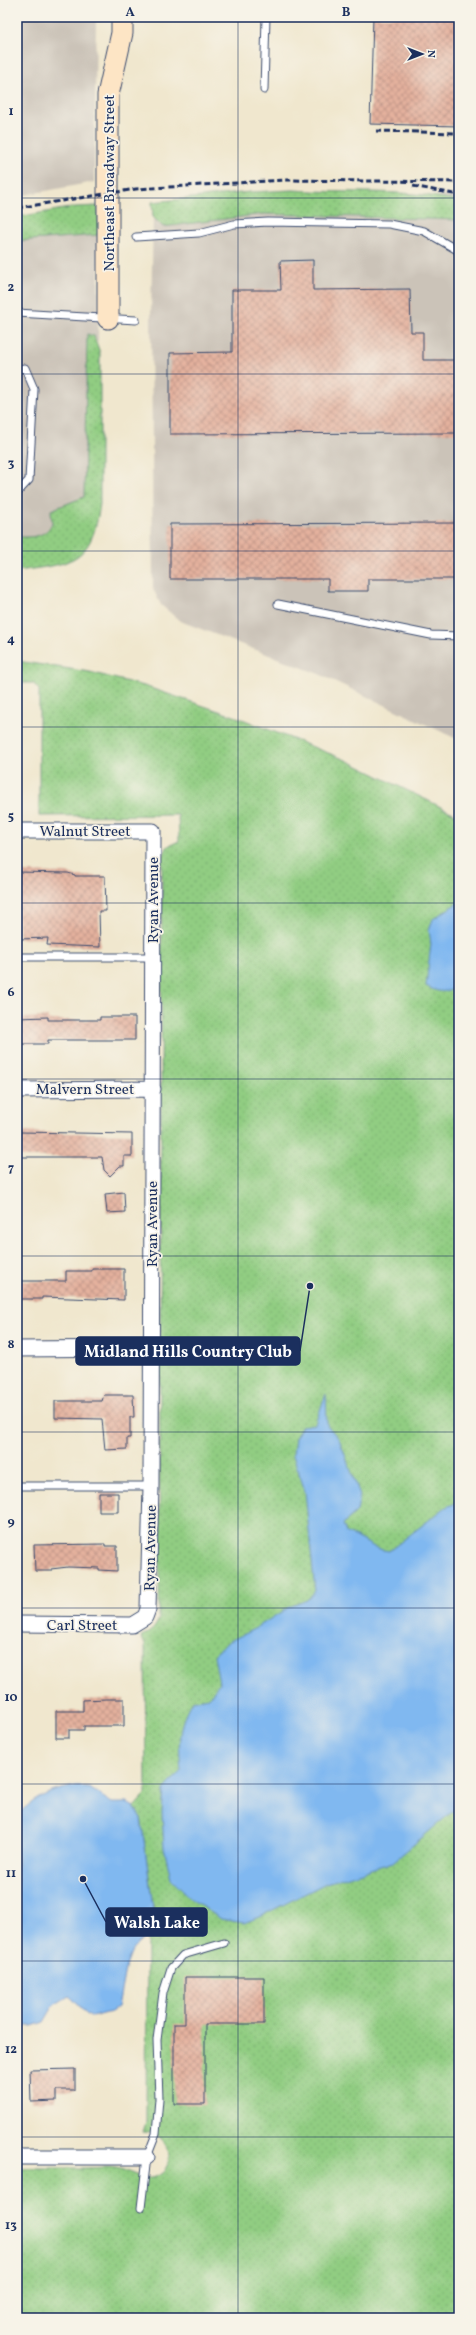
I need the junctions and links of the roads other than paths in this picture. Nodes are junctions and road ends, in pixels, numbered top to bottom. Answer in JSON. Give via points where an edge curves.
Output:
{"nodes":[{"id":1,"x":266,"y":17,"type":"edge"},
{"id":2,"x":122,"y":25,"type":"edge"},
{"id":3,"x":264,"y":90,"type":"dead end"},
{"id":4,"x":136,"y":237,"type":"dead end"},
{"id":5,"x":459,"y":251,"type":"edge"},
{"id":6,"x":108,"y":310,"type":"junction"},
{"id":7,"x":17,"y":314,"type":"edge"},
{"id":8,"x":136,"y":320,"type":"dead end"},
{"id":9,"x":17,"y":368,"type":"edge"},
{"id":10,"x":17,"y":493,"type":"edge"},
{"id":11,"x":278,"y":604,"type":"dead end"},
{"id":12,"x":459,"y":636,"type":"edge"},
{"id":13,"x":17,"y":831,"type":"edge"},
{"id":14,"x":153,"y":831,"type":"joint"},
{"id":15,"x":17,"y":957,"type":"edge"},
{"id":16,"x":153,"y":957,"type":"junction"},
{"id":17,"x":153,"y":1089,"type":"junction"},
{"id":18,"x":17,"y":1090,"type":"edge"},
{"id":19,"x":151,"y":1348,"type":"junction"},
{"id":20,"x":17,"y":1349,"type":"edge"},
{"id":21,"x":17,"y":1486,"type":"edge"},
{"id":22,"x":150,"y":1486,"type":"junction"},
{"id":23,"x":145,"y":1617,"type":"joint"},
{"id":24,"x":17,"y":1624,"type":"edge"},
{"id":25,"x":224,"y":1943,"type":"dead end"},
{"id":26,"x":17,"y":2157,"type":"edge"},
{"id":27,"x":147,"y":2157,"type":"junction"},
{"id":28,"x":141,"y":2208,"type":"dead end"}],
"edges":[{"from":1,"to":3,"type":"lane"},
{"from":2,"to":6,"type":"main road","name":"Northeast Broadway Street","via":[[108,94]]},
{"from":4,"to":5,"type":"lane","via":[[199,233],[234,224],[268,222],[389,224],[424,231]]},
{"from":6,"to":7,"type":"lane"},
{"from":6,"to":8,"type":"lane"},
{"from":9,"to":10,"type":"lane","via":[[25,368],[34,389],[29,480]]},
{"from":11,"to":12,"type":"lane","via":[[431,634]]},
{"from":13,"to":14,"type":"street","name":"Walnut Street"},
{"from":14,"to":16,"type":"street","name":"Ryan Avenue"},
{"from":15,"to":16,"type":"lane"},
{"from":16,"to":17,"type":"street","name":"Ryan Avenue"},
{"from":17,"to":18,"type":"street","name":"Malvern Street"},
{"from":17,"to":19,"type":"street","name":"Ryan Avenue"},
{"from":19,"to":20,"type":"street"},
{"from":19,"to":22,"type":"street","name":"Ryan Avenue"},
{"from":21,"to":22,"type":"lane"},
{"from":22,"to":23,"type":"street","name":"Ryan Avenue","via":[[149,1599]]},
{"from":23,"to":24,"type":"street","name":"Carl Street","via":[[132,1625]]},
{"from":25,"to":27,"type":"lane","via":[[183,1955],[171,1968],[163,1993],[157,2040],[159,2099],[156,2134]]},
{"from":26,"to":27,"type":"street"},
{"from":27,"to":28,"type":"lane"}]}
